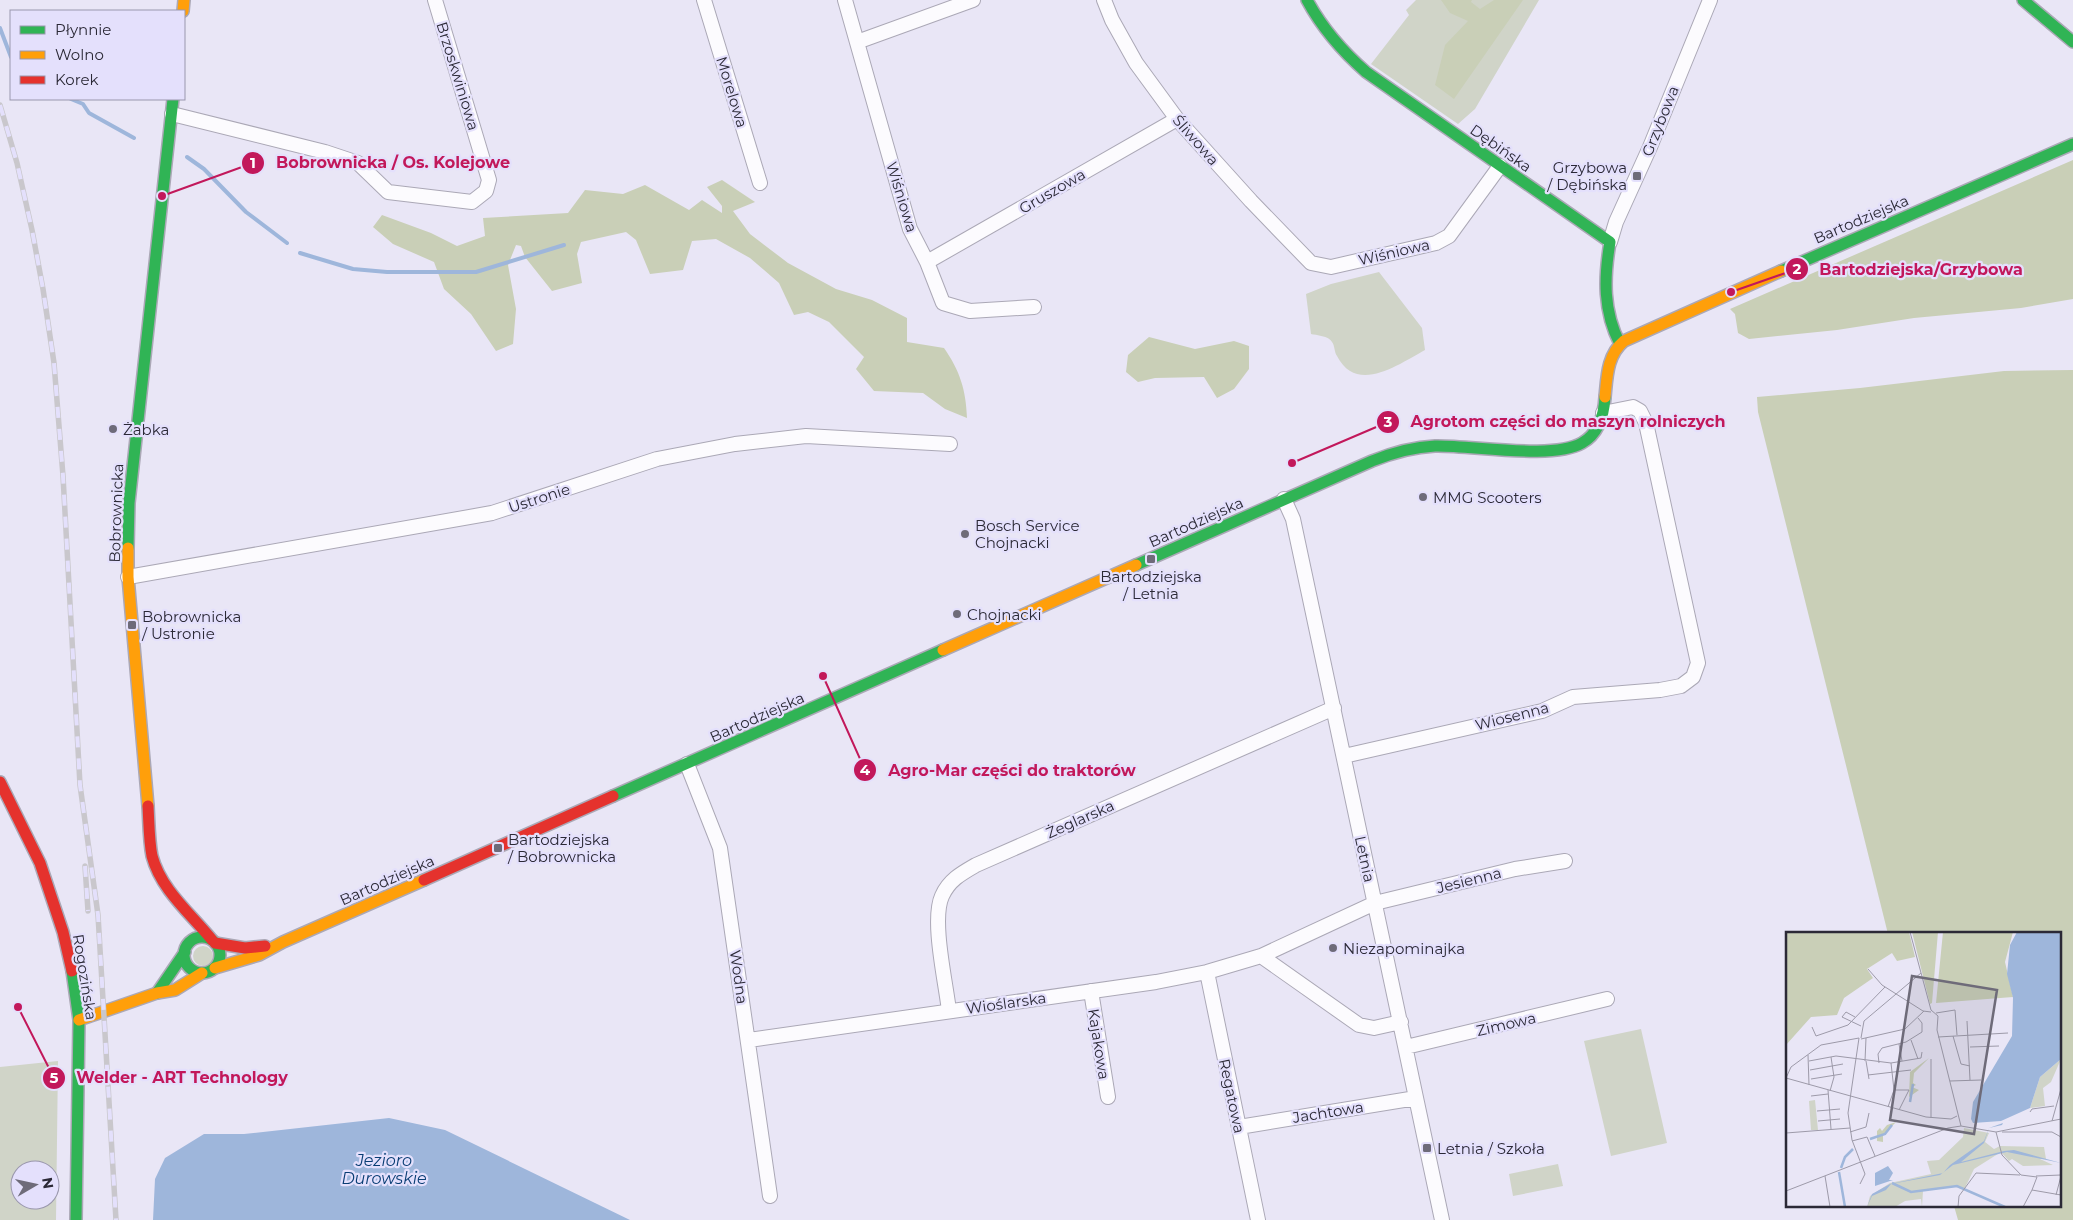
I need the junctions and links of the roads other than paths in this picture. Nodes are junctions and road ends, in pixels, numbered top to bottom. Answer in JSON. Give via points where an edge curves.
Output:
{"nodes":[{"id":1,"x":435,"y":0,"type":"edge"},
{"id":2,"x":704,"y":0,"type":"edge"},
{"id":3,"x":845,"y":0,"type":"edge"},
{"id":4,"x":973,"y":0,"type":"edge"},
{"id":5,"x":1104,"y":0,"type":"edge"},
{"id":6,"x":1307,"y":0,"type":"edge"},
{"id":7,"x":1710,"y":0,"type":"edge"},
{"id":8,"x":2023,"y":0,"type":"edge"},
{"id":9,"x":857,"y":42,"type":"junction"},
{"id":10,"x":2073,"y":42,"type":"edge"},
{"id":11,"x":173,"y":100,"type":"edge"},
{"id":12,"x":172,"y":114,"type":"junction"},
{"id":13,"x":1177,"y":119,"type":"junction"},
{"id":14,"x":2073,"y":144,"type":"edge"},
{"id":15,"x":1500,"y":166,"type":"junction"},
{"id":16,"x":760,"y":184,"type":"dead end"},
{"id":17,"x":1610,"y":242,"type":"junction"},
{"id":18,"x":927,"y":262,"type":"junction"},
{"id":19,"x":1311,"y":263,"type":"joint"},
{"id":20,"x":1034,"y":307,"type":"dead end"},
{"id":21,"x":1620,"y":344,"type":"junction"},
{"id":22,"x":1603,"y":413,"type":"junction"},
{"id":23,"x":950,"y":444,"type":"dead end"},
{"id":24,"x":1284,"y":499,"type":"junction"},
{"id":25,"x":128,"y":577,"type":"junction"},
{"id":26,"x":1334,"y":708,"type":"junction"},
{"id":27,"x":1344,"y":756,"type":"junction"},
{"id":28,"x":687,"y":764,"type":"junction"},
{"id":29,"x":0,"y":782,"type":"edge"},
{"id":30,"x":1565,"y":862,"type":"dead end"},
{"id":31,"x":1374,"y":903,"type":"junction"},
{"id":32,"x":191,"y":917,"type":"junction"},
{"id":33,"x":191,"y":941,"type":"junction"},
{"id":34,"x":214,"y":941,"type":"junction"},
{"id":35,"x":284,"y":942,"type":"junction"},
{"id":36,"x":185,"y":952,"type":"junction"},
{"id":37,"x":1261,"y":956,"type":"junction"},
{"id":38,"x":215,"y":968,"type":"junction"},
{"id":39,"x":1207,"y":972,"type":"junction"},
{"id":40,"x":202,"y":973,"type":"junction"},
{"id":41,"x":1090,"y":991,"type":"junction"},
{"id":42,"x":157,"y":993,"type":"junction"},
{"id":43,"x":1607,"y":999,"type":"dead end"},
{"id":44,"x":950,"y":1011,"type":"junction"},
{"id":45,"x":79,"y":1020,"type":"junction"},
{"id":46,"x":1401,"y":1022,"type":"junction"},
{"id":47,"x":749,"y":1040,"type":"junction"},
{"id":48,"x":1406,"y":1047,"type":"junction"},
{"id":49,"x":1108,"y":1097,"type":"dead end"},
{"id":50,"x":1416,"y":1098,"type":"junction"},
{"id":51,"x":1239,"y":1127,"type":"junction"},
{"id":52,"x":770,"y":1196,"type":"dead end"},
{"id":53,"x":76,"y":1220,"type":"edge"},
{"id":54,"x":1258,"y":1220,"type":"edge"},
{"id":55,"x":1442,"y":1220,"type":"edge"}],
"edges":[{"from":1,"to":12,"type":"street","name":"Brzoskwiniowa","via":[[489,180],[486,191],[472,202],[388,192],[358,163]]},
{"from":2,"to":16,"type":"street","name":"Morelowa"},
{"from":3,"to":9,"type":"street","name":"Wiśniowa"},
{"from":4,"to":9,"type":"street"},
{"from":5,"to":13,"type":"street","name":"Śliwowa","via":[[1136,63]]},
{"from":6,"to":15,"type":"street","name":"Dębińska","via":[[1324,30],[1361,67]]},
{"from":7,"to":17,"type":"street","name":"Grzybowa"},
{"from":8,"to":10,"type":"street"},
{"from":9,"to":18,"type":"street","name":"Wiśniowa","via":[[910,229]]},
{"from":11,"to":12,"type":"street","name":"Bobrownicka"},
{"from":12,"to":25,"type":"street","name":"Bobrownicka","via":[[130,484]]},
{"from":13,"to":18,"type":"street","name":"Gruszowa"},
{"from":13,"to":19,"type":"street","name":"Śliwowa"},
{"from":14,"to":21,"type":"street","name":"Bartodziejska","via":[[1641,331]]},
{"from":15,"to":17,"type":"street","name":"Dębińska"},
{"from":15,"to":19,"type":"street","name":"Wiśniowa","via":[[1449,236],[1436,243],[1331,267]]},
{"from":17,"to":21,"type":"street","via":[[1606,309]]},
{"from":18,"to":20,"type":"street","name":"Wiśniowa","via":[[943,302],[970,311]]},
{"from":21,"to":22,"type":"street","name":"Bartodziejska","via":[[1611,357]]},
{"from":22,"to":24,"type":"street","name":"Bartodziejska","via":[[1589,437],[1568,450],[1416,448],[1381,457]]},
{"from":22,"to":27,"type":"street","name":"Wiosenna","via":[[1633,407],[1640,411],[1646,423],[1698,663],[1692,677],[1681,686],[1660,690],[1573,697],[1542,711]]},
{"from":23,"to":25,"type":"street","name":"Ustronie","via":[[806,436],[735,444],[657,459],[492,513]]},
{"from":24,"to":26,"type":"street","name":"Letnia","via":[[1293,518]]},
{"from":24,"to":28,"type":"street","name":"Bartodziejska"},
{"from":25,"to":32,"type":"street","name":"Bobrownicka","via":[[151,849],[163,882]]},
{"from":26,"to":27,"type":"street","name":"Letnia"},
{"from":26,"to":44,"type":"street","name":"Żeglarska","via":[[957,876],[942,896],[938,916]]},
{"from":27,"to":31,"type":"street","name":"Letnia"},
{"from":28,"to":35,"type":"street","name":"Bartodziejska"},
{"from":28,"to":47,"type":"street","name":"Wodna","via":[[720,848]]},
{"from":29,"to":45,"type":"street","name":"Rogozińska","via":[[36,856],[53,902],[68,953]]},
{"from":30,"to":31,"type":"street","name":"Jesienna","via":[[1515,869]]},
{"from":31,"to":37,"type":"street","name":"Wioślarska"},
{"from":31,"to":46,"type":"street","name":"Letnia"},
{"from":32,"to":33,"type":"street"},
{"from":32,"to":34,"type":"street","name":"Bobrownicka"},
{"from":33,"to":34,"type":"street","via":[[203,937]]},
{"from":33,"to":36,"type":"street"},
{"from":34,"to":35,"type":"street","name":"Bartodziejska","via":[[255,948]]},
{"from":34,"to":38,"type":"street","via":[[219,947],[220,958]]},
{"from":35,"to":38,"type":"street","name":"Bartodziejska","via":[[264,953]]},
{"from":36,"to":40,"type":"street","via":[[187,964]]},
{"from":36,"to":42,"type":"street"},
{"from":37,"to":39,"type":"street","name":"Wioślarska"},
{"from":37,"to":46,"type":"street","via":[[1359,1025],[1374,1028]]},
{"from":38,"to":40,"type":"street"},
{"from":39,"to":41,"type":"street","name":"Wioślarska"},
{"from":39,"to":51,"type":"street","name":"Regatowa"},
{"from":40,"to":42,"type":"street","via":[[176,989]]},
{"from":41,"to":44,"type":"street","name":"Wioślarska"},
{"from":41,"to":49,"type":"street","name":"Kajakowa"},
{"from":42,"to":45,"type":"street"},
{"from":43,"to":48,"type":"street","name":"Zimowa"},
{"from":44,"to":47,"type":"street","name":"Wioślarska"},
{"from":45,"to":53,"type":"street","name":"Rogozińska"},
{"from":46,"to":48,"type":"street","name":"Letnia"},
{"from":47,"to":52,"type":"street","name":"Wodna"},
{"from":48,"to":50,"type":"street","name":"Letnia"},
{"from":50,"to":51,"type":"street","name":"Jachtowa"},
{"from":50,"to":55,"type":"street","name":"Letnia"},
{"from":51,"to":54,"type":"street","name":"Regatowa"}]}
